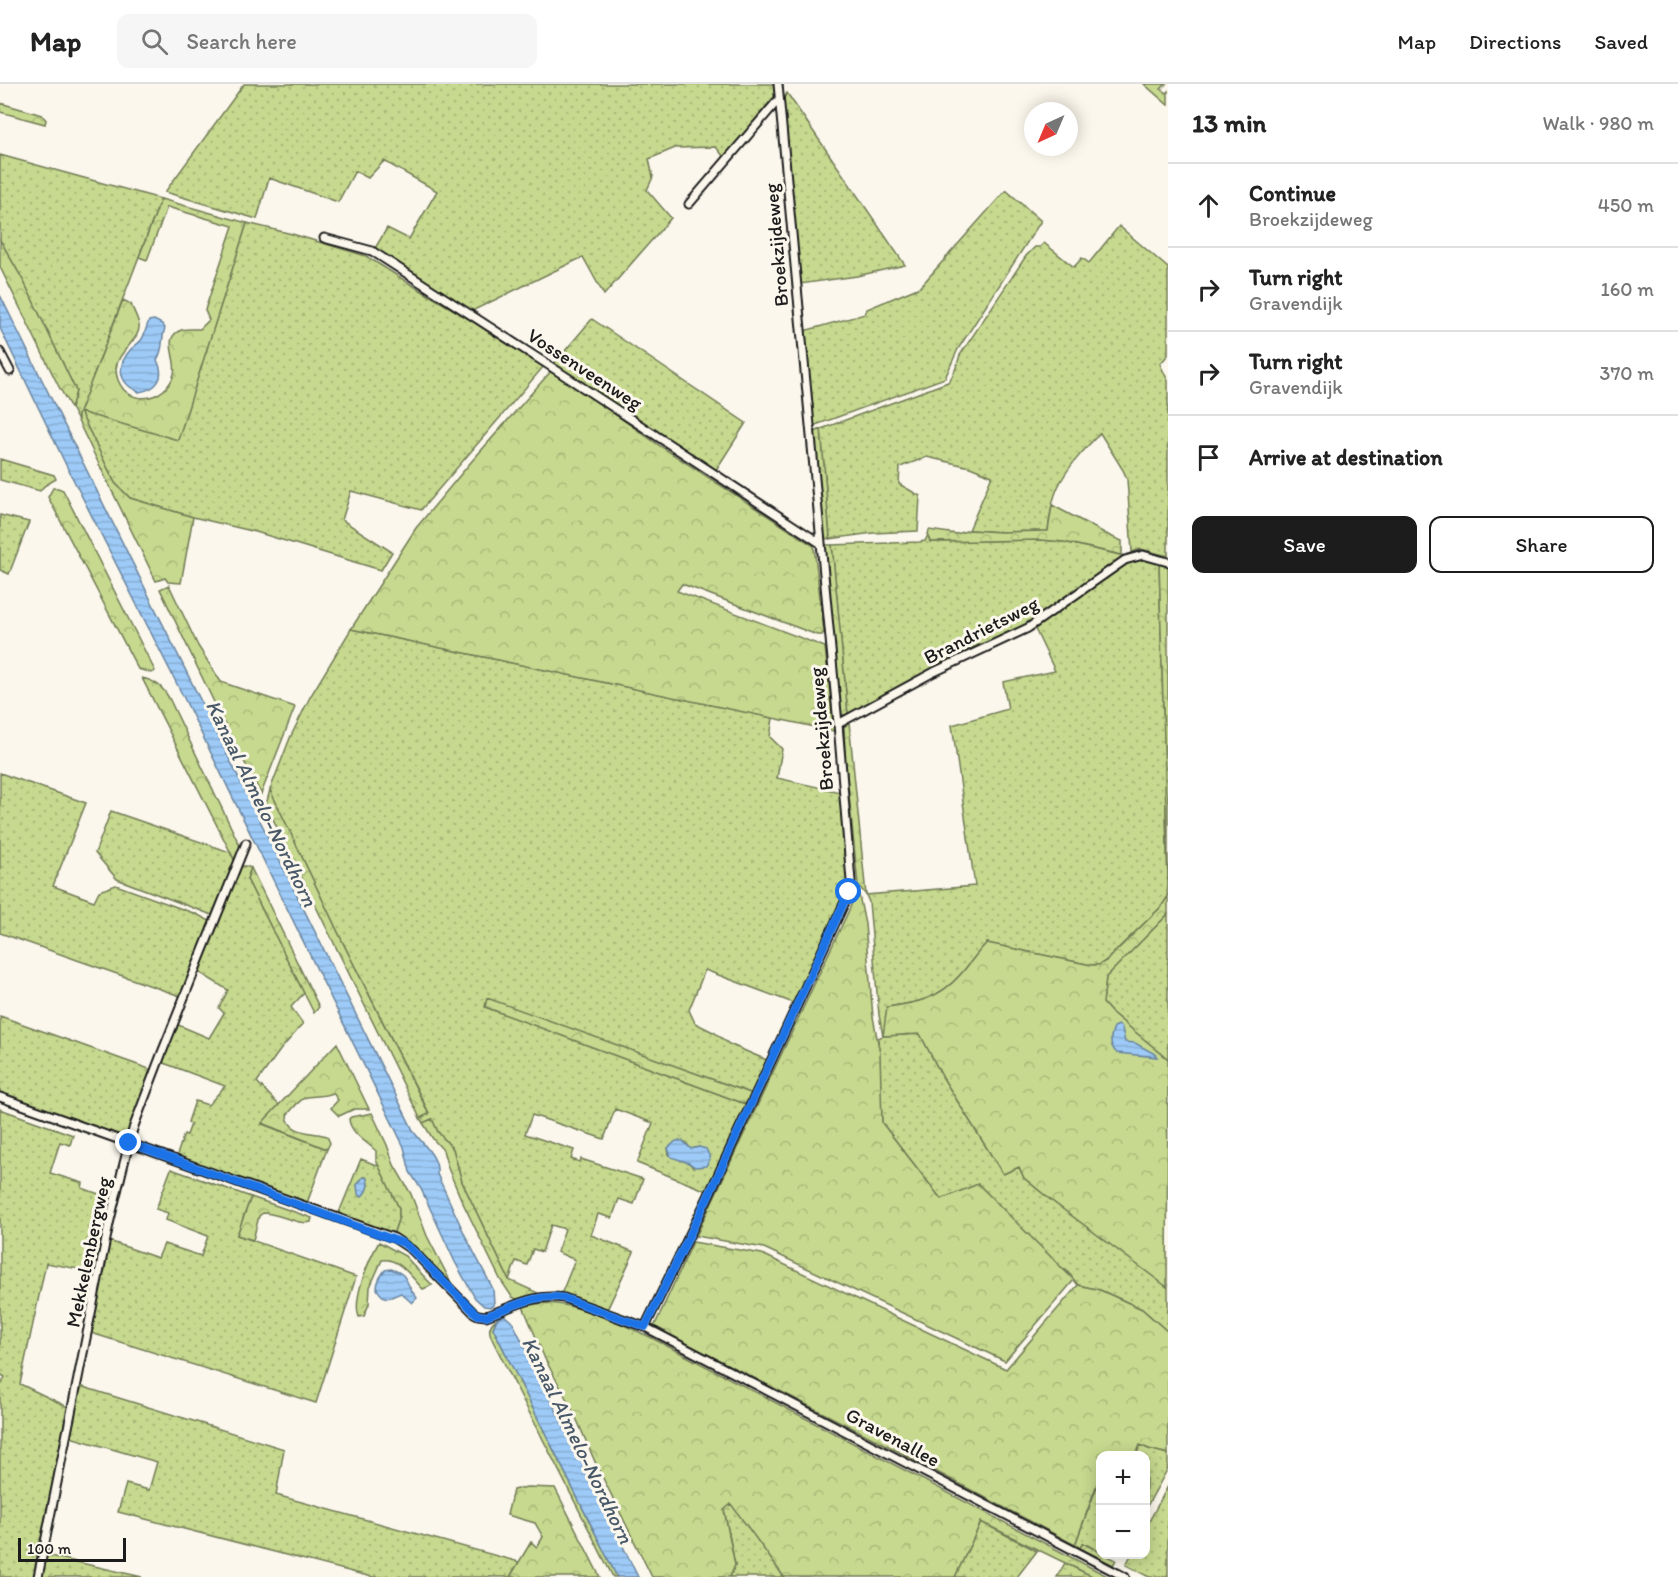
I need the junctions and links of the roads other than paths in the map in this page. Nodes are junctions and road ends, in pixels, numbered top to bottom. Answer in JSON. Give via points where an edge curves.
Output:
{"nodes":[{"id":1,"x":778,"y":84,"type":"edge"},
{"id":2,"x":779,"y":99,"type":"junction"},
{"id":3,"x":689,"y":204,"type":"dead end"},
{"id":4,"x":324,"y":238,"type":"dead end"},
{"id":5,"x":0,"y":352,"type":"edge"},
{"id":6,"x":10,"y":371,"type":"dead end"},
{"id":7,"x":820,"y":543,"type":"junction"},
{"id":8,"x":1168,"y":562,"type":"edge"},
{"id":9,"x":838,"y":724,"type":"junction"},
{"id":10,"x":246,"y":843,"type":"dead end"},
{"id":11,"x":0,"y":1097,"type":"edge"},
{"id":12,"x":129,"y":1143,"type":"junction"},
{"id":13,"x":645,"y":1327,"type":"junction"},
{"id":14,"x":38,"y":1577,"type":"edge"},
{"id":15,"x":1125,"y":1577,"type":"edge"}],
"edges":[{"from":1,"to":2,"type":"street","name":"Broekzijdeweg"},
{"from":2,"to":3,"type":"street"},
{"from":2,"to":7,"type":"street","name":"Broekzijdeweg"},
{"from":4,"to":7,"type":"street","name":"Vossenveenweg","via":[[372,251]]},
{"from":5,"to":6,"type":"street"},
{"from":7,"to":9,"type":"street","name":"Broekzijdeweg"},
{"from":8,"to":9,"type":"street","name":"Brandrietsweg","via":[[1143,555],[1125,560],[1028,628],[934,672]]},
{"from":9,"to":13,"type":"street","name":"Broekzijdeweg","via":[[849,892]]},
{"from":10,"to":12,"type":"street","name":"Mekkelenbergweg"},
{"from":11,"to":12,"type":"street"},
{"from":12,"to":13,"type":"street","name":"Gravenallee","via":[[403,1243],[478,1315],[486,1316],[537,1297],[554,1296]]},
{"from":12,"to":14,"type":"street","name":"Mekkelenbergweg"},
{"from":13,"to":15,"type":"street","name":"Gravenallee"}]}
